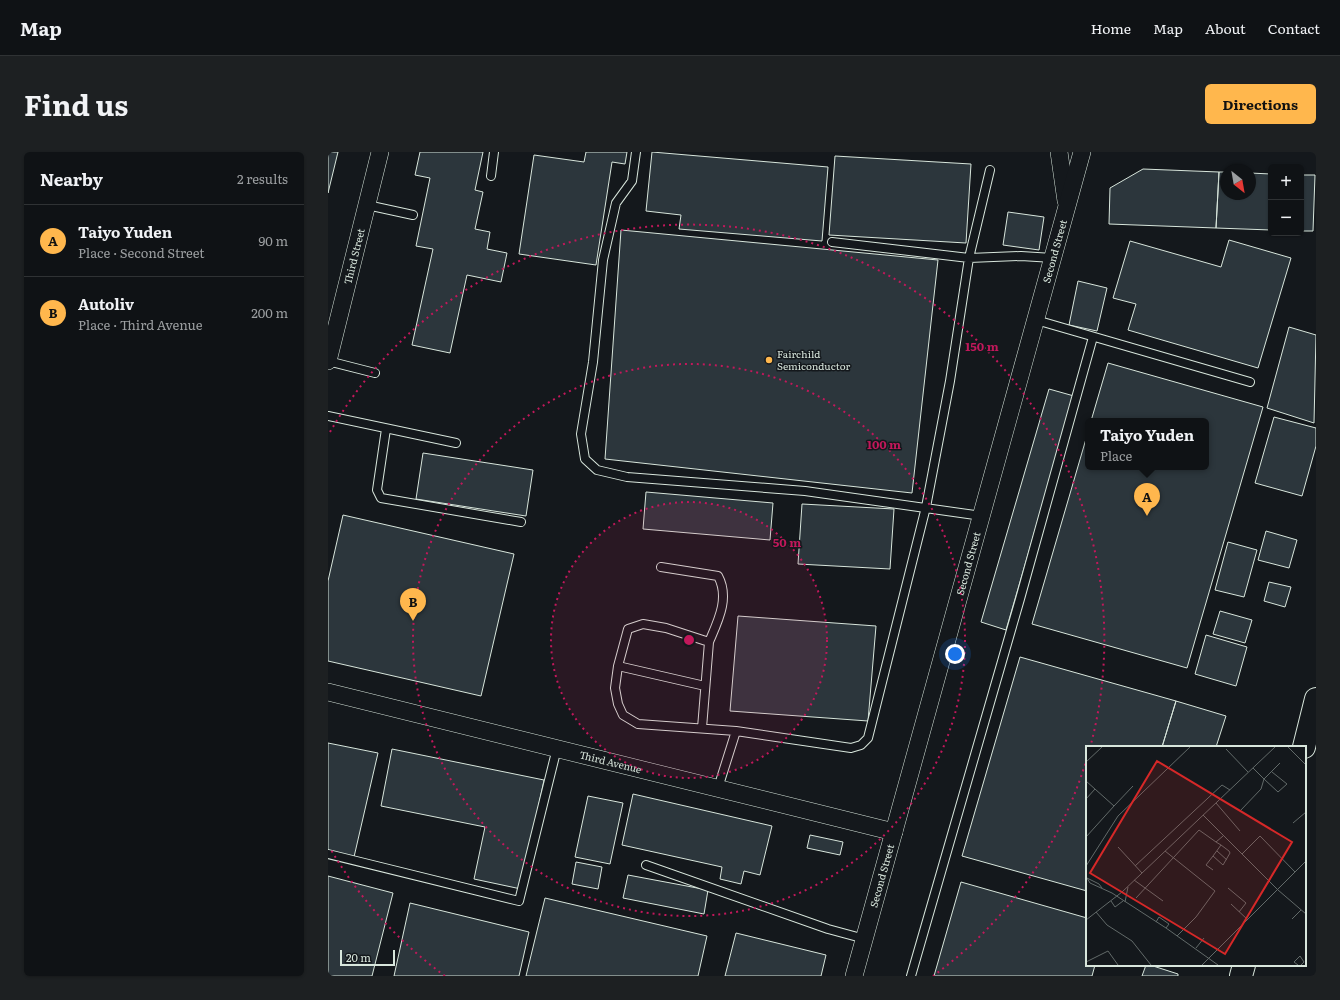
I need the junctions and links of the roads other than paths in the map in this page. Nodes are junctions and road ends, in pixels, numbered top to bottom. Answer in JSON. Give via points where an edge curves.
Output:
{"nodes":[{"id":1,"x":380,"y":152,"type":"edge"},
{"id":2,"x":494,"y":152,"type":"edge"},
{"id":3,"x":636,"y":152,"type":"edge"},
{"id":4,"x":1059,"y":152,"type":"edge"},
{"id":5,"x":1082,"y":152,"type":"edge"},
{"id":6,"x":990,"y":170,"type":"dead end"},
{"id":7,"x":491,"y":176,"type":"dead end"},
{"id":8,"x":367,"y":205,"type":"junction"},
{"id":9,"x":1067,"y":207,"type":"junction"},
{"id":10,"x":413,"y":216,"type":"dead end"},
{"id":11,"x":832,"y":242,"type":"dead end"},
{"id":12,"x":969,"y":258,"type":"junction"},
{"id":13,"x":1053,"y":258,"type":"junction"},
{"id":14,"x":1036,"y":320,"type":"junction"},
{"id":15,"x":1093,"y":337,"type":"junction"},
{"id":16,"x":328,"y":361,"type":"edge"},
{"id":17,"x":375,"y":373,"type":"dead end"},
{"id":18,"x":1250,"y":382,"type":"dead end"},
{"id":19,"x":328,"y":416,"type":"edge"},
{"id":20,"x":386,"y":429,"type":"junction"},
{"id":21,"x":456,"y":443,"type":"dead end"},
{"id":22,"x":926,"y":507,"type":"junction"},
{"id":23,"x":982,"y":516,"type":"junction"},
{"id":24,"x":521,"y":522,"type":"dead end"},
{"id":25,"x":661,"y":567,"type":"dead end"},
{"id":26,"x":709,"y":642,"type":"junction"},
{"id":27,"x":618,"y":666,"type":"junction"},
{"id":28,"x":706,"y":686,"type":"junction"},
{"id":29,"x":328,"y":692,"type":"edge"},
{"id":30,"x":1316,"y":699,"type":"edge"},
{"id":31,"x":702,"y":728,"type":"junction"},
{"id":32,"x":736,"y":731,"type":"junction"},
{"id":33,"x":1304,"y":746,"type":"edge"},
{"id":34,"x":557,"y":748,"type":"junction"},
{"id":35,"x":718,"y":788,"type":"junction"},
{"id":36,"x":894,"y":832,"type":"junction"},
{"id":37,"x":328,"y":854,"type":"edge"},
{"id":38,"x":646,"y":865,"type":"dead end"},
{"id":39,"x":864,"y":939,"type":"junction"},
{"id":40,"x":1244,"y":966,"type":"edge"},
{"id":41,"x":854,"y":976,"type":"edge"},
{"id":42,"x":911,"y":976,"type":"edge"},
{"id":43,"x":1241,"y":976,"type":"edge"}],
"edges":[{"from":1,"to":8,"type":"street","name":"Third Street"},
{"from":2,"to":7,"type":"lane"},
{"from":3,"to":22,"type":"lane","via":[[632,181],[616,203],[603,260],[593,362],[581,434],[585,459],[597,470],[627,477],[805,490]]},
{"from":4,"to":9,"type":"street"},
{"from":5,"to":9,"type":"street","name":"Second Street"},
{"from":6,"to":12,"type":"lane"},
{"from":8,"to":10,"type":"lane"},
{"from":8,"to":16,"type":"street","name":"Third Street"},
{"from":9,"to":13,"type":"street","name":"Second Street"},
{"from":11,"to":12,"type":"lane"},
{"from":12,"to":13,"type":"lane"},
{"from":12,"to":22,"type":"lane","via":[[950,381]]},
{"from":13,"to":14,"type":"street","name":"Second Street"},
{"from":14,"to":15,"type":"lane"},
{"from":14,"to":23,"type":"street","name":"Second Street"},
{"from":15,"to":18,"type":"lane"},
{"from":15,"to":42,"type":"lane"},
{"from":16,"to":17,"type":"lane"},
{"from":19,"to":20,"type":"lane"},
{"from":20,"to":21,"type":"lane"},
{"from":20,"to":24,"type":"lane","via":[[377,490],[381,498]]},
{"from":22,"to":23,"type":"lane"},
{"from":22,"to":32,"type":"lane","via":[[868,738],[861,745],[851,748]]},
{"from":23,"to":36,"type":"street","name":"Second Street"},
{"from":25,"to":26,"type":"lane","via":[[718,576],[723,594],[721,613]]},
{"from":26,"to":27,"type":"lane","via":[[666,628],[643,624],[628,629]]},
{"from":26,"to":28,"type":"lane"},
{"from":27,"to":28,"type":"lane"},
{"from":27,"to":31,"type":"lane","via":[[615,688],[623,715],[638,724]]},
{"from":28,"to":31,"type":"lane"},
{"from":29,"to":34,"type":"street","name":"Third Avenue"},
{"from":30,"to":33,"type":"main road"},
{"from":31,"to":32,"type":"lane"},
{"from":32,"to":35,"type":"lane"},
{"from":34,"to":35,"type":"street","name":"Third Avenue"},
{"from":34,"to":37,"type":"lane","via":[[519,902]]},
{"from":35,"to":36,"type":"street","name":"Third Avenue"},
{"from":36,"to":39,"type":"street","name":"Second Street"},
{"from":38,"to":39,"type":"lane","via":[[828,929]]},
{"from":39,"to":41,"type":"street","name":"Second Street"},
{"from":40,"to":43,"type":"main road"}]}
